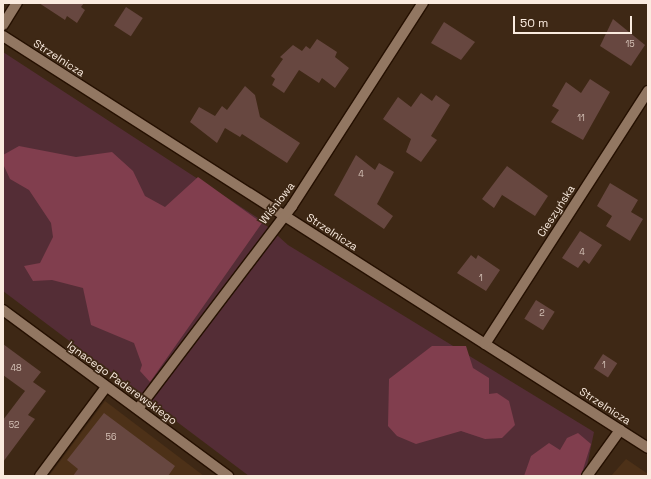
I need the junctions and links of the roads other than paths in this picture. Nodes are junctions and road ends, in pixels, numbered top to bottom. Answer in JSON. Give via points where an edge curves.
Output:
{"nodes":[{"id":1,"x":17,"y":3,"type":"edge"},
{"id":2,"x":423,"y":3,"type":"edge"},
{"id":3,"x":3,"y":25,"type":"edge"},
{"id":4,"x":3,"y":36,"type":"edge"},
{"id":5,"x":648,"y":91,"type":"edge"},
{"id":6,"x":284,"y":216,"type":"junction"},
{"id":7,"x":3,"y":310,"type":"edge"},
{"id":8,"x":485,"y":344,"type":"junction"},
{"id":9,"x":106,"y":386,"type":"junction"},
{"id":10,"x":138,"y":410,"type":"junction"},
{"id":11,"x":620,"y":430,"type":"junction"},
{"id":12,"x":648,"y":448,"type":"edge"},
{"id":13,"x":40,"y":476,"type":"edge"},
{"id":14,"x":228,"y":476,"type":"edge"},
{"id":15,"x":587,"y":476,"type":"edge"}],
"edges":[{"from":1,"to":3,"type":"street"},
{"from":2,"to":6,"type":"street","name":"Wiśniowa"},
{"from":4,"to":6,"type":"street","name":"Strzelnicza"},
{"from":5,"to":8,"type":"street","name":"Cieszyńska"},
{"from":6,"to":8,"type":"street","name":"Strzelnicza"},
{"from":6,"to":10,"type":"street","name":"Wiśniowa"},
{"from":7,"to":9,"type":"street","name":"Ignacego Paderewskiego"},
{"from":8,"to":11,"type":"street","name":"Strzelnicza"},
{"from":9,"to":10,"type":"street","name":"Ignacego Paderewskiego"},
{"from":9,"to":13,"type":"street"},
{"from":10,"to":14,"type":"street","name":"Ignacego Paderewskiego"},
{"from":11,"to":12,"type":"street","name":"Strzelnicza"},
{"from":11,"to":15,"type":"street"}]}
